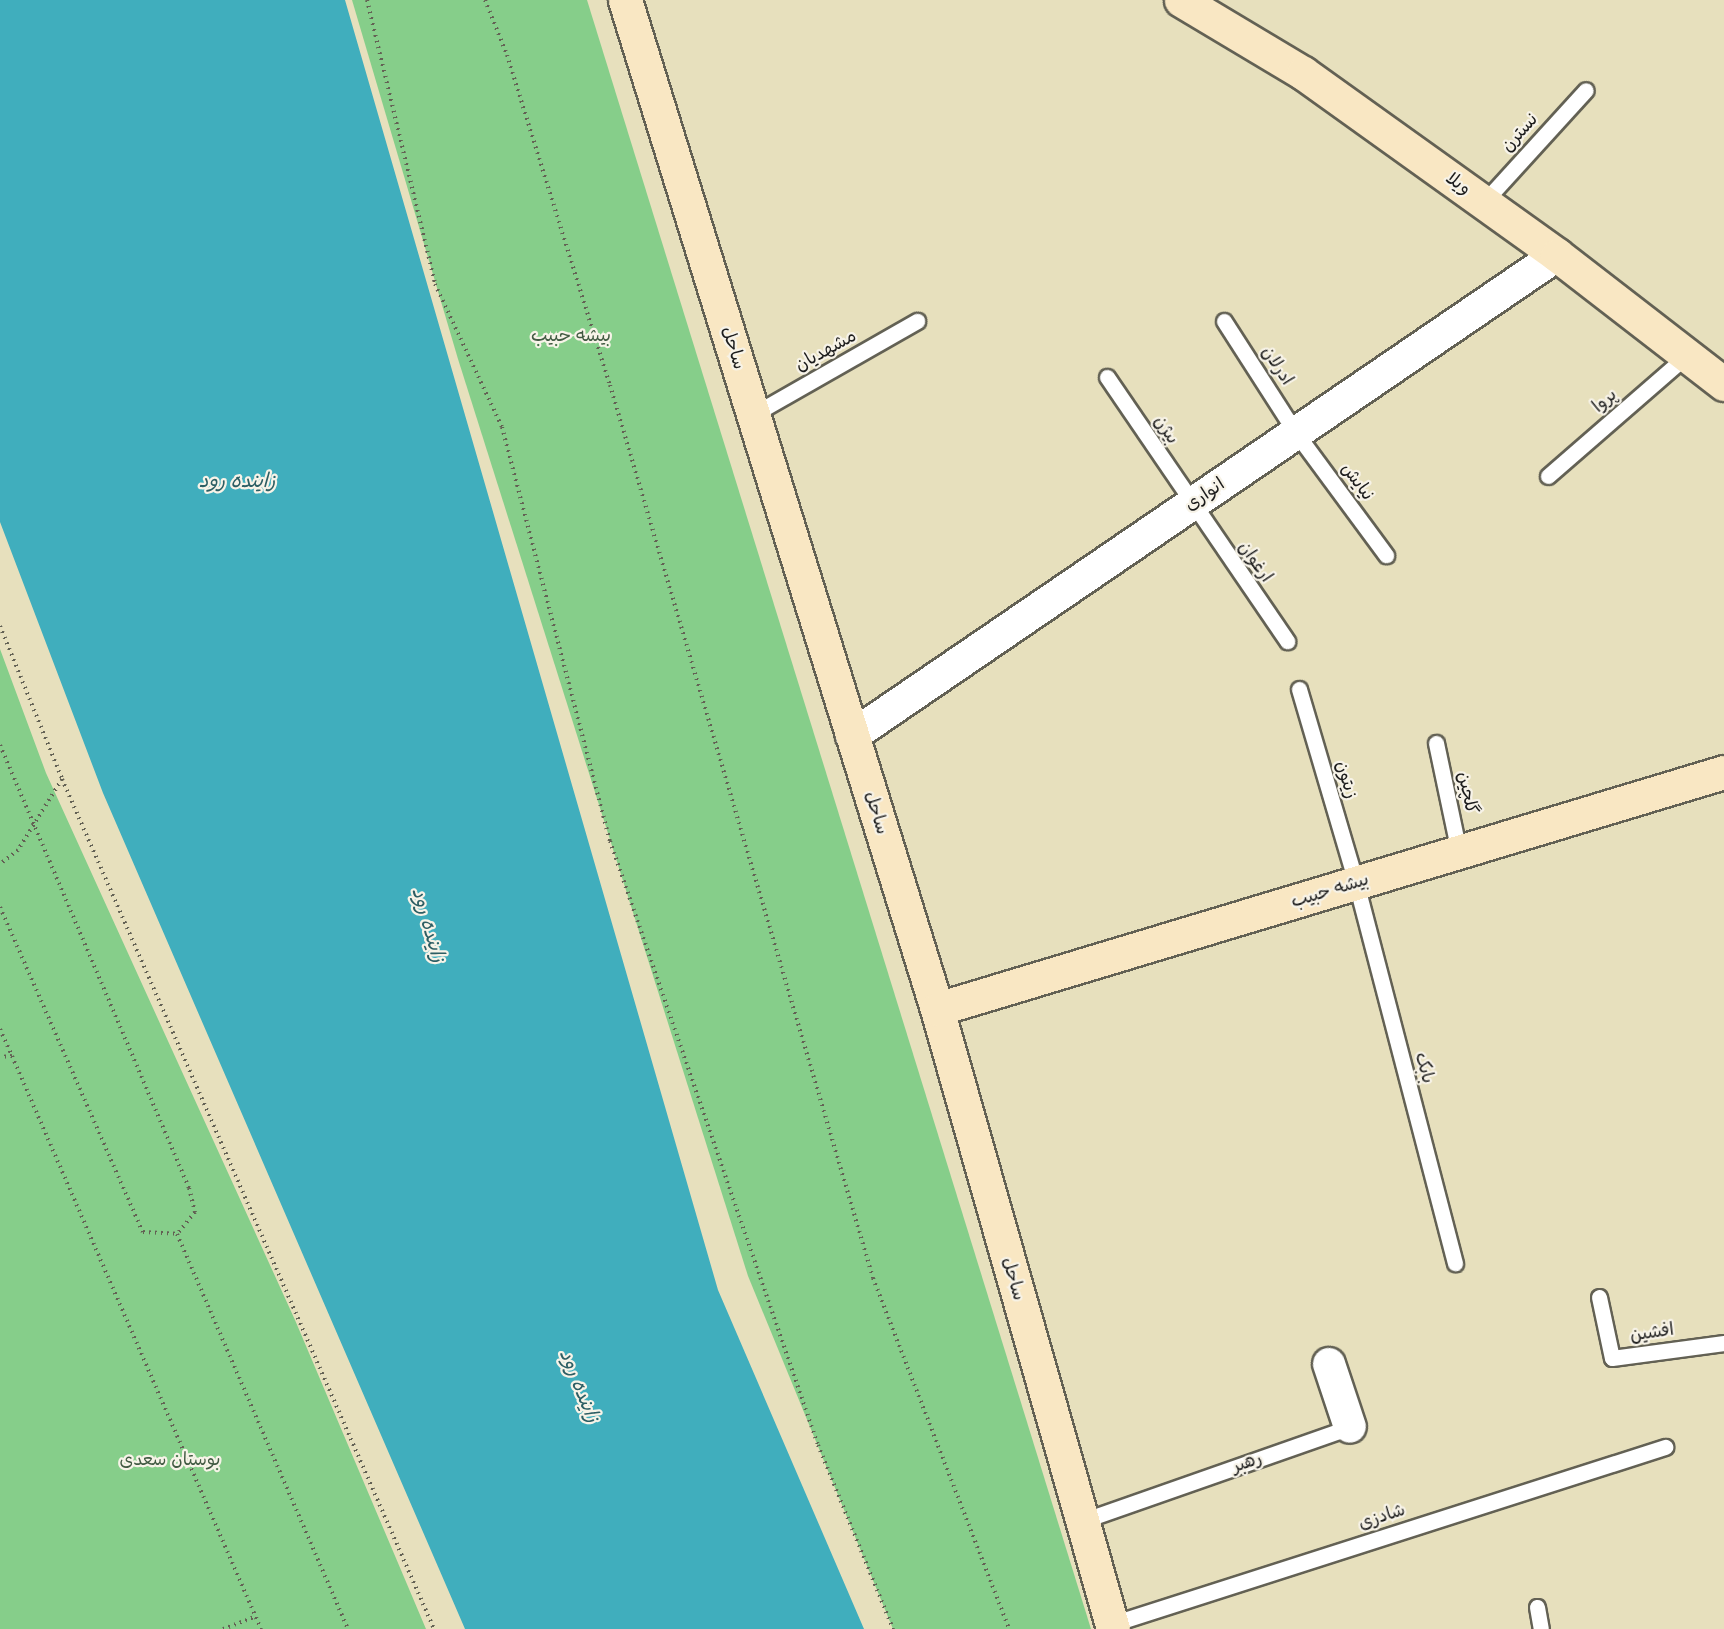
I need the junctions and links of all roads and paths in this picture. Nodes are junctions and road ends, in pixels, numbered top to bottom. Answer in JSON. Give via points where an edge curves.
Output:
{"nodes":[{"id":1,"x":367,"y":0,"type":"edge"},
{"id":2,"x":485,"y":0,"type":"edge"},
{"id":3,"x":625,"y":0,"type":"edge"},
{"id":4,"x":1181,"y":0,"type":"edge"},
{"id":5,"x":1586,"y":90,"type":"dead end"},
{"id":6,"x":1484,"y":202,"type":"junction"},
{"id":7,"x":1557,"y":255,"type":"junction"},
{"id":8,"x":917,"y":321,"type":"dead end"},
{"id":9,"x":1224,"y":321,"type":"dead end"},
{"id":10,"x":1687,"y":355,"type":"junction"},
{"id":11,"x":1107,"y":377,"type":"dead end"},
{"id":12,"x":1724,"y":384,"type":"edge"},
{"id":13,"x":754,"y":414,"type":"junction"},
{"id":14,"x":1296,"y":433,"type":"junction"},
{"id":15,"x":1548,"y":476,"type":"dead end"},
{"id":16,"x":1191,"y":504,"type":"junction"},
{"id":17,"x":1386,"y":555,"type":"dead end"},
{"id":18,"x":0,"y":626,"type":"edge"},
{"id":19,"x":1287,"y":641,"type":"dead end"},
{"id":20,"x":1299,"y":688,"type":"dead end"},
{"id":21,"x":852,"y":735,"type":"junction"},
{"id":22,"x":1436,"y":743,"type":"dead end"},
{"id":23,"x":0,"y":745,"type":"edge"},
{"id":24,"x":1724,"y":772,"type":"edge"},
{"id":25,"x":62,"y":779,"type":"junction"},
{"id":26,"x":33,"y":827,"type":"junction"},
{"id":27,"x":1459,"y":852,"type":"junction"},
{"id":28,"x":0,"y":864,"type":"edge"},
{"id":29,"x":1356,"y":883,"type":"junction"},
{"id":30,"x":0,"y":907,"type":"edge"},
{"id":31,"x":937,"y":1009,"type":"junction"},
{"id":32,"x":0,"y":1029,"type":"edge"},
{"id":33,"x":0,"y":1056,"type":"edge"},
{"id":34,"x":12,"y":1056,"type":"junction"},
{"id":35,"x":177,"y":1234,"type":"junction"},
{"id":36,"x":1455,"y":1263,"type":"dead end"},
{"id":37,"x":1599,"y":1297,"type":"dead end"},
{"id":38,"x":1724,"y":1343,"type":"edge"},
{"id":39,"x":1329,"y":1364,"type":"dead end"},
{"id":40,"x":1350,"y":1427,"type":"joint"},
{"id":41,"x":1665,"y":1447,"type":"dead end"},
{"id":42,"x":1082,"y":1521,"type":"junction"},
{"id":43,"x":1537,"y":1607,"type":"dead end"},
{"id":44,"x":255,"y":1617,"type":"junction"},
{"id":45,"x":1112,"y":1626,"type":"edge"},
{"id":46,"x":223,"y":1629,"type":"edge"},
{"id":47,"x":261,"y":1629,"type":"edge"},
{"id":48,"x":348,"y":1629,"type":"edge"},
{"id":49,"x":434,"y":1629,"type":"edge"},
{"id":50,"x":893,"y":1629,"type":"edge"},
{"id":51,"x":1009,"y":1629,"type":"edge"},
{"id":52,"x":1541,"y":1629,"type":"edge"}],
"edges":[{"from":1,"to":50,"type":"path","via":[[435,284],[502,427],[610,841],[818,1445]]},
{"from":2,"to":51,"type":"path","via":[[507,55],[610,385],[873,1278]]},
{"from":3,"to":13,"type":"street","name":"ساحل"},
{"from":4,"to":6,"type":"street","name":"ویلا","via":[[1303,73]]},
{"from":5,"to":6,"type":"lane","name":"نسترن"},
{"from":6,"to":7,"type":"street","name":"ویلا"},
{"from":7,"to":10,"type":"street","name":"ویلا"},
{"from":7,"to":14,"type":"street","name":"انواری"},
{"from":8,"to":13,"type":"lane","name":"مشهدیان"},
{"from":9,"to":14,"type":"lane","name":"ادرلان"},
{"from":10,"to":12,"type":"street","name":"ویلا"},
{"from":10,"to":15,"type":"lane","name":"پروا"},
{"from":11,"to":16,"type":"lane","name":"بیژن"},
{"from":13,"to":21,"type":"street","name":"ساحل"},
{"from":14,"to":16,"type":"street","name":"انواری"},
{"from":14,"to":17,"type":"lane","name":"نیایش"},
{"from":16,"to":19,"type":"lane","name":"ارغوان"},
{"from":16,"to":21,"type":"street","name":"انواری"},
{"from":18,"to":25,"type":"path"},
{"from":20,"to":29,"type":"lane","name":"زیتون"},
{"from":21,"to":31,"type":"street","name":"ساحل"},
{"from":22,"to":27,"type":"lane","name":"گلچین"},
{"from":23,"to":26,"type":"path"},
{"from":24,"to":27,"type":"street","name":"بیشه حبیب"},
{"from":25,"to":26,"type":"path"},
{"from":25,"to":49,"type":"path"},
{"from":26,"to":28,"type":"path"},
{"from":26,"to":35,"type":"path","via":[[189,1188],[195,1212]]},
{"from":27,"to":29,"type":"street","name":"بیشه حبیب"},
{"from":29,"to":31,"type":"street","name":"بیشه حبیب"},
{"from":29,"to":36,"type":"lane","name":"بابک"},
{"from":30,"to":35,"type":"path","via":[[143,1232]]},
{"from":31,"to":42,"type":"street","name":"ساحل"},
{"from":32,"to":34,"type":"path"},
{"from":33,"to":34,"type":"path"},
{"from":34,"to":44,"type":"path"},
{"from":35,"to":48,"type":"path"},
{"from":37,"to":38,"type":"lane","name":"افشین","via":[[1612,1358]]},
{"from":39,"to":40,"type":"street","name":"رهبر"},
{"from":40,"to":42,"type":"lane","name":"رهبر"},
{"from":41,"to":45,"type":"lane","name":"شادزی"},
{"from":42,"to":45,"type":"street","name":"ساحل"},
{"from":43,"to":52,"type":"lane"},
{"from":44,"to":46,"type":"path"},
{"from":44,"to":47,"type":"path"}]}
